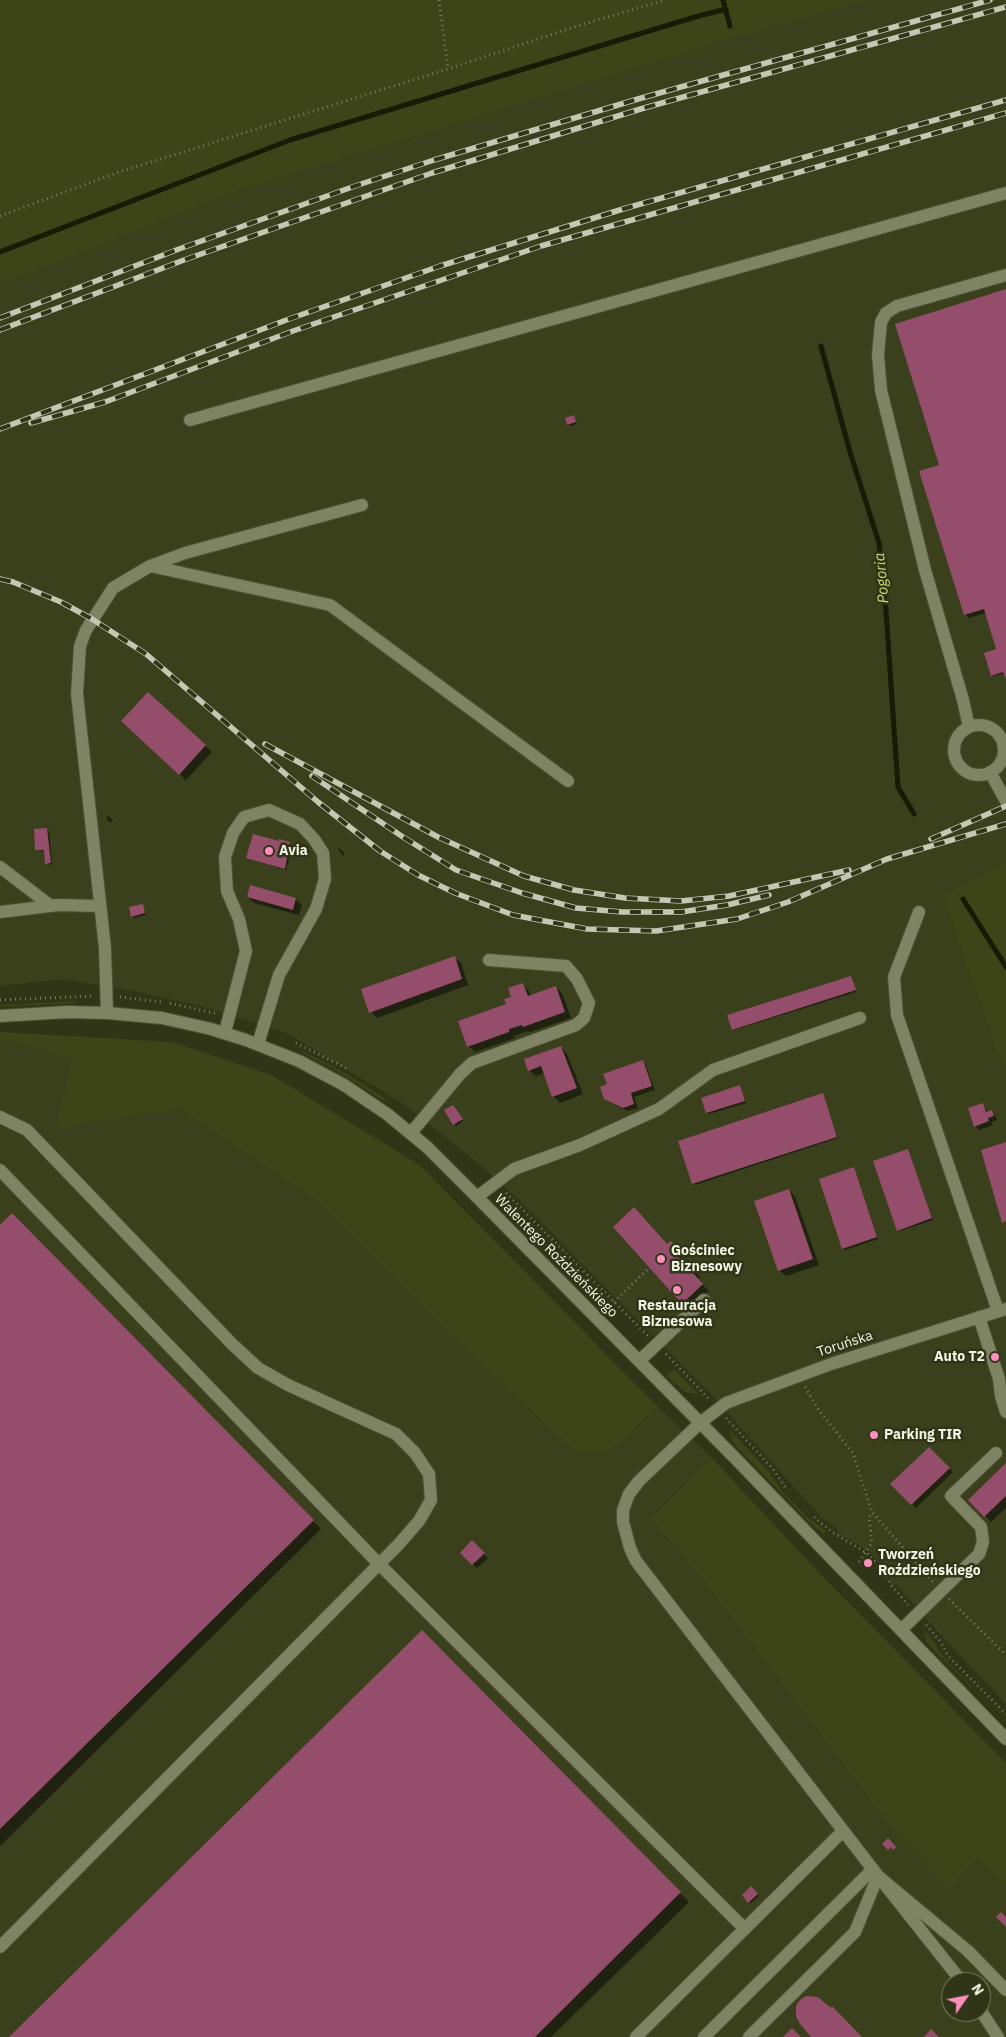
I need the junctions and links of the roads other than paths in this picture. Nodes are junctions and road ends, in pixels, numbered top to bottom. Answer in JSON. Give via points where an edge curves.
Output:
{"nodes":[{"id":1,"x":1006,"y":193,"type":"edge"},
{"id":2,"x":1006,"y":275,"type":"edge"},
{"id":3,"x":190,"y":420,"type":"dead end"},
{"id":4,"x":362,"y":505,"type":"dead end"},
{"id":5,"x":150,"y":566,"type":"junction"},
{"id":6,"x":969,"y":727,"type":"junction"},
{"id":7,"x":990,"y":772,"type":"junction"},
{"id":8,"x":568,"y":781,"type":"dead end"},
{"id":9,"x":1006,"y":800,"type":"edge"},
{"id":10,"x":0,"y":867,"type":"edge"},
{"id":11,"x":51,"y":906,"type":"junction"},
{"id":12,"x":100,"y":906,"type":"junction"},
{"id":13,"x":0,"y":912,"type":"edge"},
{"id":14,"x":919,"y":912,"type":"dead end"},
{"id":15,"x":489,"y":960,"type":"dead end"},
{"id":16,"x":107,"y":1013,"type":"junction"},
{"id":17,"x":0,"y":1016,"type":"edge"},
{"id":18,"x":860,"y":1018,"type":"dead end"},
{"id":19,"x":225,"y":1032,"type":"junction"},
{"id":20,"x":258,"y":1044,"type":"junction"},
{"id":21,"x":0,"y":1117,"type":"edge"},
{"id":22,"x":411,"y":1133,"type":"junction"},
{"id":23,"x":0,"y":1170,"type":"edge"},
{"id":24,"x":477,"y":1197,"type":"junction"},
{"id":25,"x":704,"y":1300,"type":"dead end"},
{"id":26,"x":1002,"y":1310,"type":"edge"},
{"id":27,"x":979,"y":1317,"type":"junction"},
{"id":28,"x":639,"y":1361,"type":"junction"},
{"id":29,"x":1006,"y":1412,"type":"edge"},
{"id":30,"x":700,"y":1423,"type":"junction"},
{"id":31,"x":996,"y":1453,"type":"dead end"},
{"id":32,"x":379,"y":1564,"type":"junction"},
{"id":33,"x":901,"y":1630,"type":"junction"},
{"id":34,"x":1006,"y":1739,"type":"edge"},
{"id":35,"x":843,"y":1831,"type":"junction"},
{"id":36,"x":875,"y":1873,"type":"junction"},
{"id":37,"x":745,"y":1929,"type":"junction"},
{"id":38,"x":0,"y":1947,"type":"edge"},
{"id":39,"x":954,"y":1972,"type":"edge"},
{"id":40,"x":1006,"y":1990,"type":"edge"},
{"id":41,"x":988,"y":2022,"type":"edge"},
{"id":42,"x":636,"y":2037,"type":"edge"},
{"id":43,"x":704,"y":2037,"type":"edge"},
{"id":44,"x":749,"y":2037,"type":"edge"},
{"id":45,"x":998,"y":2037,"type":"edge"}],
"edges":[{"from":1,"to":3,"type":"street"},
{"from":2,"to":6,"type":"street","via":[[897,306],[880,322],[881,390],[925,570]]},
{"from":4,"to":5,"type":"street","via":[[185,553]]},
{"from":5,"to":8,"type":"street","via":[[330,605]]},
{"from":5,"to":12,"type":"street","via":[[114,588],[86,630],[80,646],[77,694]]},
{"from":6,"to":7,"type":"street","via":[[984,726],[1001,740],[1004,755],[997,768]]},
{"from":6,"to":7,"type":"street","via":[[954,745],[956,761],[967,772],[983,775]]},
{"from":7,"to":9,"type":"street"},
{"from":10,"to":11,"type":"street"},
{"from":11,"to":12,"type":"street"},
{"from":11,"to":13,"type":"street"},
{"from":12,"to":16,"type":"street"},
{"from":14,"to":26,"type":"street","via":[[894,977],[896,1015]]},
{"from":15,"to":22,"type":"street","via":[[566,966],[577,979],[588,1003],[584,1018],[576,1025],[472,1063]]},
{"from":16,"to":17,"type":"street","name":"Walentego Roździeńskiego"},
{"from":16,"to":19,"type":"street","name":"Walentego Roździeńskiego","via":[[162,1018]]},
{"from":18,"to":24,"type":"street","via":[[713,1070],[659,1109],[580,1145],[514,1169]]},
{"from":19,"to":20,"type":"street","name":"Walentego Roździeńskiego"},
{"from":19,"to":20,"type":"street","via":[[246,951],[239,919],[227,891],[225,857],[233,833],[244,818],[269,810],[300,824],[314,839],[323,853],[325,879],[316,909],[279,975]]},
{"from":20,"to":22,"type":"street","name":"Walentego Roździeńskiego","via":[[337,1081]]},
{"from":21,"to":32,"type":"street","via":[[26,1130],[258,1368],[396,1434],[415,1453],[429,1474],[431,1500],[420,1521]]},
{"from":22,"to":24,"type":"street","name":"Walentego Roździeńskiego"},
{"from":23,"to":32,"type":"street"},
{"from":24,"to":28,"type":"street","name":"Walentego Roździeńskiego"},
{"from":25,"to":28,"type":"street"},
{"from":26,"to":27,"type":"street","name":"Toruńska"},
{"from":27,"to":29,"type":"street"},
{"from":27,"to":30,"type":"street","name":"Toruńska","via":[[726,1403]]},
{"from":28,"to":30,"type":"street","name":"Walentego Roździeńskiego"},
{"from":30,"to":33,"type":"street","name":"Walentego Roździeńskiego"},
{"from":30,"to":35,"type":"street","name":"Toruńska","via":[[629,1494],[623,1510],[623,1522],[630,1548],[636,1561]]},
{"from":31,"to":33,"type":"street","via":[[951,1496],[981,1527],[983,1542],[979,1554]]},
{"from":32,"to":37,"type":"street"},
{"from":32,"to":38,"type":"street"},
{"from":33,"to":34,"type":"street","name":"Walentego Roździeńskiego"},
{"from":35,"to":36,"type":"street","name":"Toruńska"},
{"from":35,"to":37,"type":"street"},
{"from":36,"to":39,"type":"street"},
{"from":36,"to":40,"type":"street","via":[[968,1951]]},
{"from":36,"to":43,"type":"street"},
{"from":36,"to":44,"type":"street","via":[[855,1932]]},
{"from":37,"to":42,"type":"street"},
{"from":41,"to":45,"type":"street"}]}
